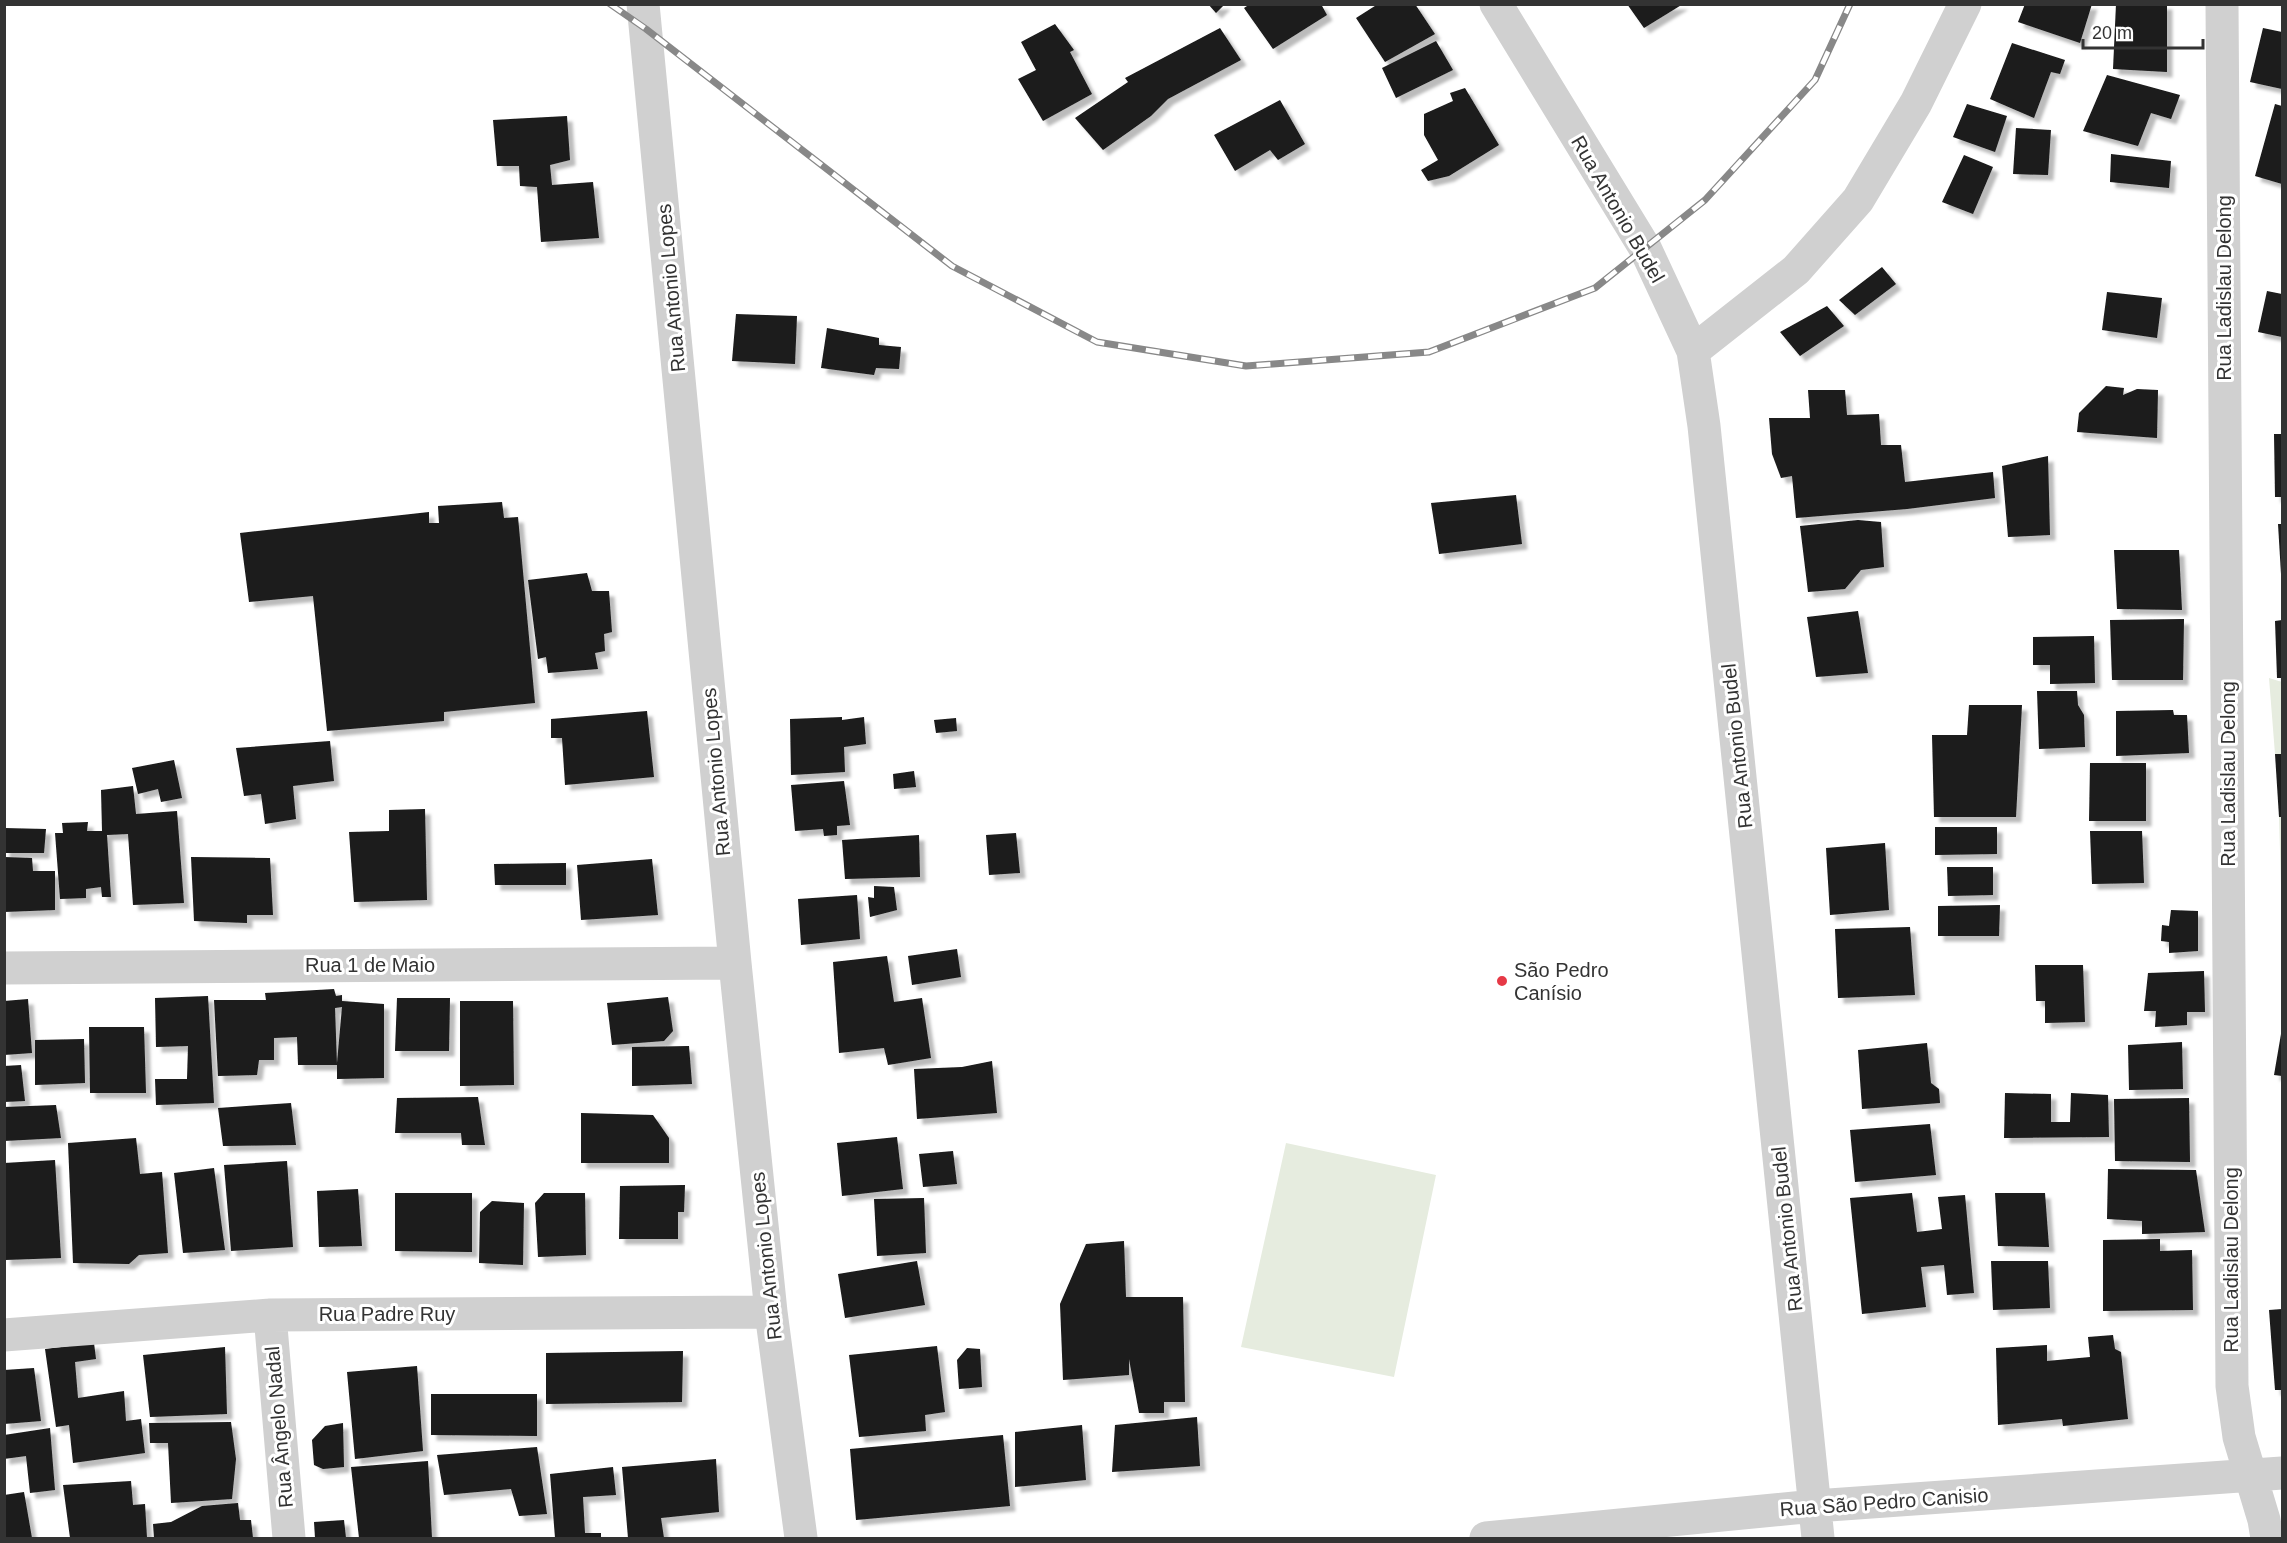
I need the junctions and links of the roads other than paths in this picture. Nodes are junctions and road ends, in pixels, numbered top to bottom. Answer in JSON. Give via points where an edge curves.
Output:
{"nodes":[{"id":1,"x":643,"y":4,"type":"edge"},
{"id":2,"x":1496,"y":4,"type":"edge"},
{"id":3,"x":1965,"y":4,"type":"edge"},
{"id":4,"x":2222,"y":4,"type":"edge"},
{"id":5,"x":1693,"y":351,"type":"junction"},
{"id":6,"x":735,"y":963,"type":"junction"},
{"id":7,"x":4,"y":968,"type":"edge"},
{"id":8,"x":771,"y":1312,"type":"junction"},
{"id":9,"x":270,"y":1315,"type":"junction"},
{"id":10,"x":4,"y":1335,"type":"edge"},
{"id":11,"x":2283,"y":1473,"type":"edge"},
{"id":12,"x":2250,"y":1477,"type":"junction"},
{"id":13,"x":1815,"y":1506,"type":"junction"},
{"id":14,"x":289,"y":1539,"type":"edge"},
{"id":15,"x":801,"y":1539,"type":"edge"},
{"id":16,"x":1486,"y":1539,"type":"edge"},
{"id":17,"x":1818,"y":1539,"type":"edge"},
{"id":18,"x":2266,"y":1539,"type":"edge"}],
"edges":[{"from":1,"to":6,"type":"street","name":"Rua Antonio Lopes"},
{"from":2,"to":5,"type":"street","name":"Rua Antonio Budel","via":[[1645,248]]},
{"from":3,"to":5,"type":"street","via":[[1916,103],[1858,200],[1796,270]]},
{"from":4,"to":12,"type":"street","name":"Rua Ladislau Delong","via":[[2232,1386],[2239,1437]]},
{"from":5,"to":13,"type":"street","name":"Rua Antonio Budel","via":[[1704,426]]},
{"from":6,"to":7,"type":"street","name":"Rua 1 de Maio"},
{"from":6,"to":8,"type":"street","name":"Rua Antonio Lopes"},
{"from":8,"to":9,"type":"street","name":"Rua Padre Ruy"},
{"from":8,"to":15,"type":"street","name":"Rua Antonio Lopes"},
{"from":9,"to":10,"type":"street","name":"Rua Padre Ruy"},
{"from":9,"to":14,"type":"street","name":"Rua Ângelo Nadal"},
{"from":11,"to":12,"type":"street","name":"Rua São Pedro Canisio"},
{"from":12,"to":13,"type":"street","name":"Rua São Pedro Canisio"},
{"from":12,"to":18,"type":"street","name":"Rua Ladislau Delong"},
{"from":13,"to":16,"type":"street","name":"Rua São Pedro Canisio"},
{"from":13,"to":17,"type":"street","name":"Rua Antonio Budel"}]}
